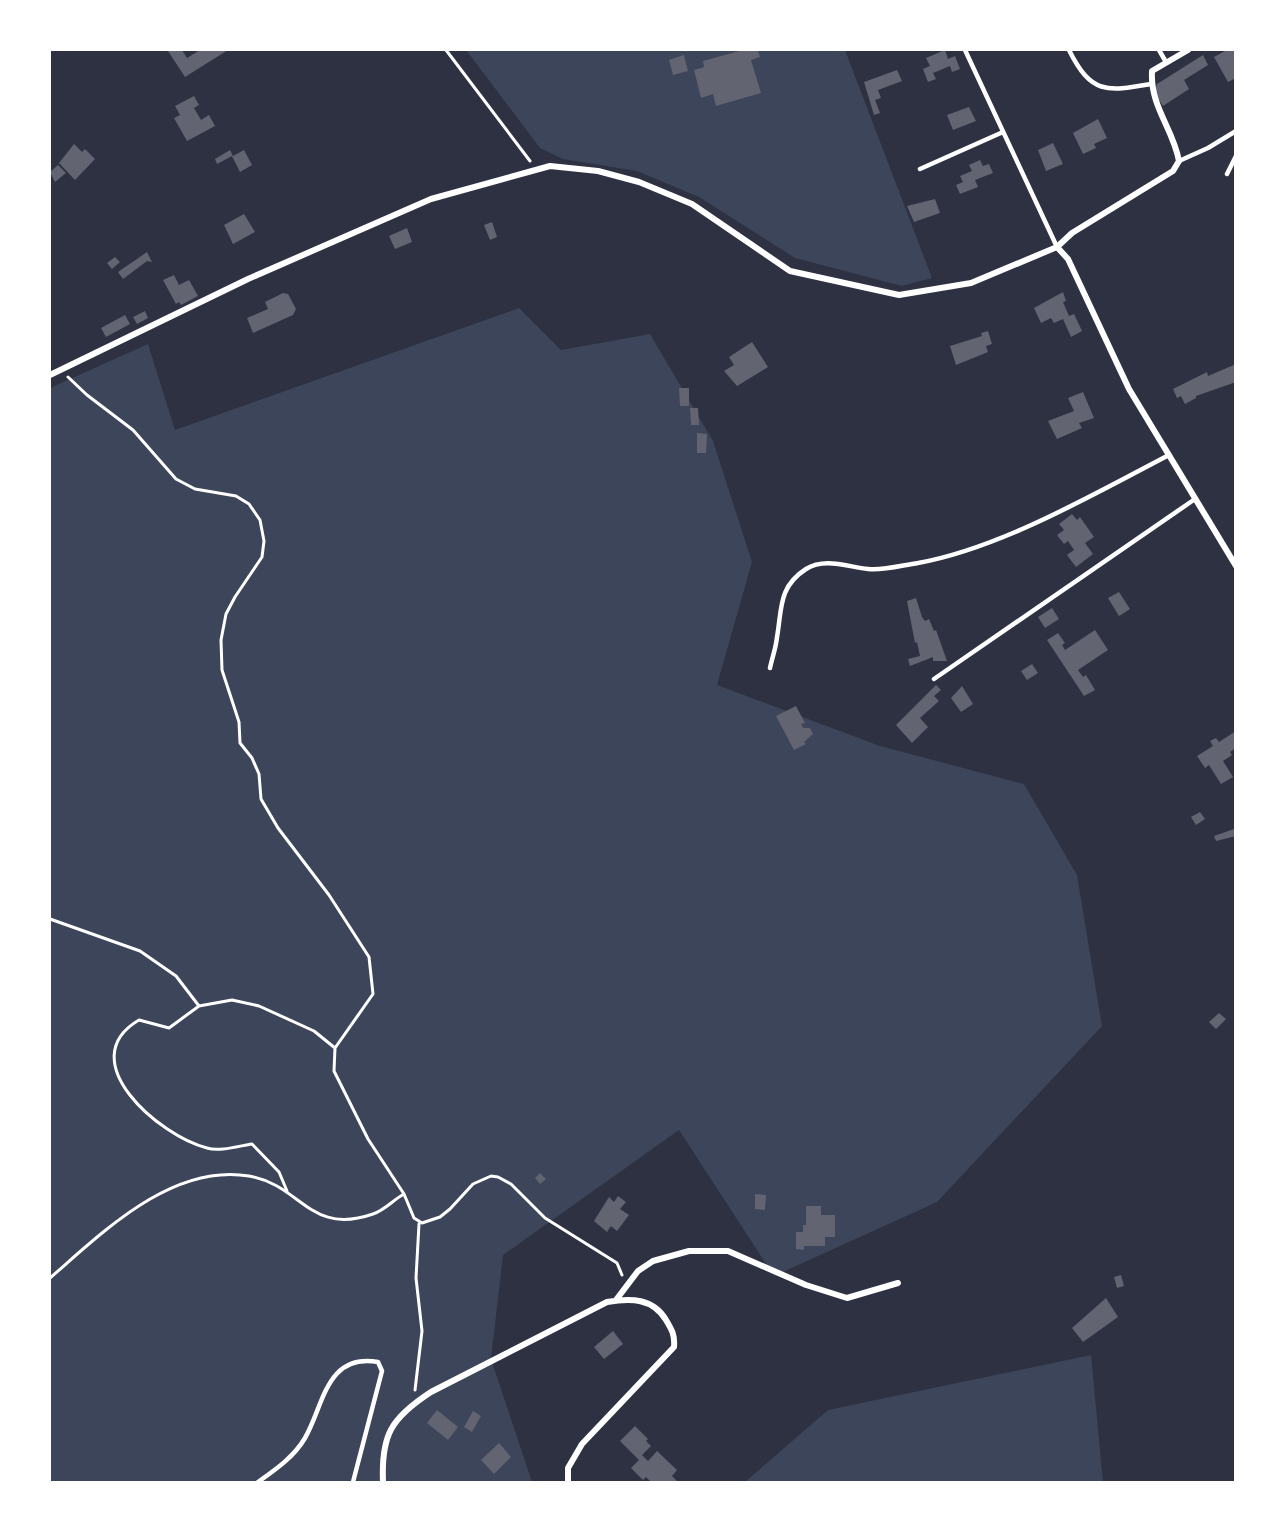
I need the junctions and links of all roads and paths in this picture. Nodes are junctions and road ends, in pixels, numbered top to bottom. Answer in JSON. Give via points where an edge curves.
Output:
{"nodes":[{"id":1,"x":446,"y":50,"type":"edge"},
{"id":2,"x":965,"y":50,"type":"edge"},
{"id":3,"x":1069,"y":50,"type":"edge"},
{"id":4,"x":1159,"y":50,"type":"edge"},
{"id":5,"x":1188,"y":50,"type":"edge"},
{"id":6,"x":1166,"y":62,"type":"junction"},
{"id":7,"x":1151,"y":84,"type":"junction"},
{"id":8,"x":1236,"y":131,"type":"edge"},
{"id":9,"x":1003,"y":132,"type":"junction"},
{"id":10,"x":1236,"y":156,"type":"edge"},
{"id":11,"x":1179,"y":161,"type":"junction"},
{"id":12,"x":920,"y":169,"type":"dead end"},
{"id":13,"x":536,"y":170,"type":"junction"},
{"id":14,"x":1227,"y":174,"type":"dead end"},
{"id":15,"x":1057,"y":247,"type":"junction"},
{"id":16,"x":63,"y":371,"type":"junction"},
{"id":17,"x":50,"y":375,"type":"edge"},
{"id":18,"x":1169,"y":455,"type":"junction"},
{"id":19,"x":1195,"y":499,"type":"junction"},
{"id":20,"x":1236,"y":566,"type":"edge"},
{"id":21,"x":770,"y":668,"type":"dead end"},
{"id":22,"x":934,"y":679,"type":"dead end"},
{"id":23,"x":50,"y":920,"type":"edge"},
{"id":24,"x":199,"y":1006,"type":"junction"},
{"id":25,"x":335,"y":1048,"type":"junction"},
{"id":26,"x":287,"y":1191,"type":"junction"},
{"id":27,"x":404,"y":1194,"type":"junction"},
{"id":28,"x":419,"y":1223,"type":"junction"},
{"id":29,"x":50,"y":1278,"type":"edge"},
{"id":30,"x":898,"y":1283,"type":"dead end"},
{"id":31,"x":626,"y":1287,"type":"junction"},
{"id":32,"x":615,"y":1301,"type":"junction"},
{"id":33,"x":413,"y":1404,"type":"junction"},
{"id":34,"x":258,"y":1482,"type":"edge"},
{"id":35,"x":353,"y":1482,"type":"edge"},
{"id":36,"x":383,"y":1482,"type":"edge"},
{"id":37,"x":568,"y":1482,"type":"edge"}],
"edges":[{"from":1,"to":13,"type":"path"},
{"from":2,"to":9,"type":"lane"},
{"from":3,"to":7,"type":"lane","via":[[1079,70],[1092,82],[1120,90]]},
{"from":4,"to":6,"type":"lane"},
{"from":5,"to":6,"type":"street"},
{"from":6,"to":7,"type":"street","via":[[1152,71]]},
{"from":7,"to":11,"type":"street","via":[[1151,93]]},
{"from":8,"to":11,"type":"lane"},
{"from":9,"to":12,"type":"lane"},
{"from":9,"to":15,"type":"lane"},
{"from":10,"to":14,"type":"lane"},
{"from":11,"to":15,"type":"street","via":[[1160,181],[1072,233]]},
{"from":13,"to":15,"type":"street","via":[[550,166],[598,171],[639,182],[692,204],[790,271],[900,295],[971,283]]},
{"from":13,"to":16,"type":"street","via":[[431,199],[248,279]]},
{"from":15,"to":18,"type":"street","via":[[1068,259],[1130,389]]},
{"from":16,"to":17,"type":"street"},
{"from":16,"to":25,"type":"path","via":[[133,430],[176,479],[195,489],[243,500],[260,520],[262,557],[226,614],[221,640],[222,670],[239,722],[240,742],[259,774],[261,800],[330,895],[369,957],[373,994]]},
{"from":18,"to":19,"type":"street"},
{"from":18,"to":21,"type":"lane","via":[[996,539],[958,551],[920,562],[869,569],[837,563],[807,568],[790,584],[780,602],[778,636]]},
{"from":19,"to":20,"type":"street"},
{"from":19,"to":22,"type":"lane"},
{"from":23,"to":24,"type":"path","via":[[140,951],[176,976]]},
{"from":24,"to":25,"type":"path","via":[[232,1000],[259,1006],[314,1031]]},
{"from":24,"to":26,"type":"path","via":[[169,1028],[139,1020],[125,1028],[117,1040],[115,1065],[119,1081],[150,1117],[181,1138],[208,1149],[252,1144],[279,1172]]},
{"from":25,"to":27,"type":"path","via":[[334,1071],[368,1139]]},
{"from":26,"to":27,"type":"path","via":[[311,1211],[335,1219],[375,1214]]},
{"from":26,"to":29,"type":"path","via":[[266,1181],[237,1175],[207,1176],[180,1185],[128,1212]]},
{"from":27,"to":28,"type":"path"},
{"from":28,"to":31,"type":"path","via":[[440,1217],[473,1184],[498,1177],[511,1184],[545,1218],[617,1263]]},
{"from":28,"to":33,"type":"path","via":[[416,1278],[422,1331]]},
{"from":30,"to":31,"type":"street","via":[[847,1298],[728,1251],[689,1251],[652,1261]]},
{"from":31,"to":32,"type":"street"},
{"from":32,"to":33,"type":"street"},
{"from":32,"to":37,"type":"street","via":[[652,1303],[675,1335],[674,1347],[582,1444],[568,1468]]},
{"from":33,"to":36,"type":"street","via":[[393,1423],[386,1438]]},
{"from":34,"to":35,"type":"lane","via":[[282,1466],[305,1439],[336,1372],[363,1360],[378,1362],[382,1371]]}]}
